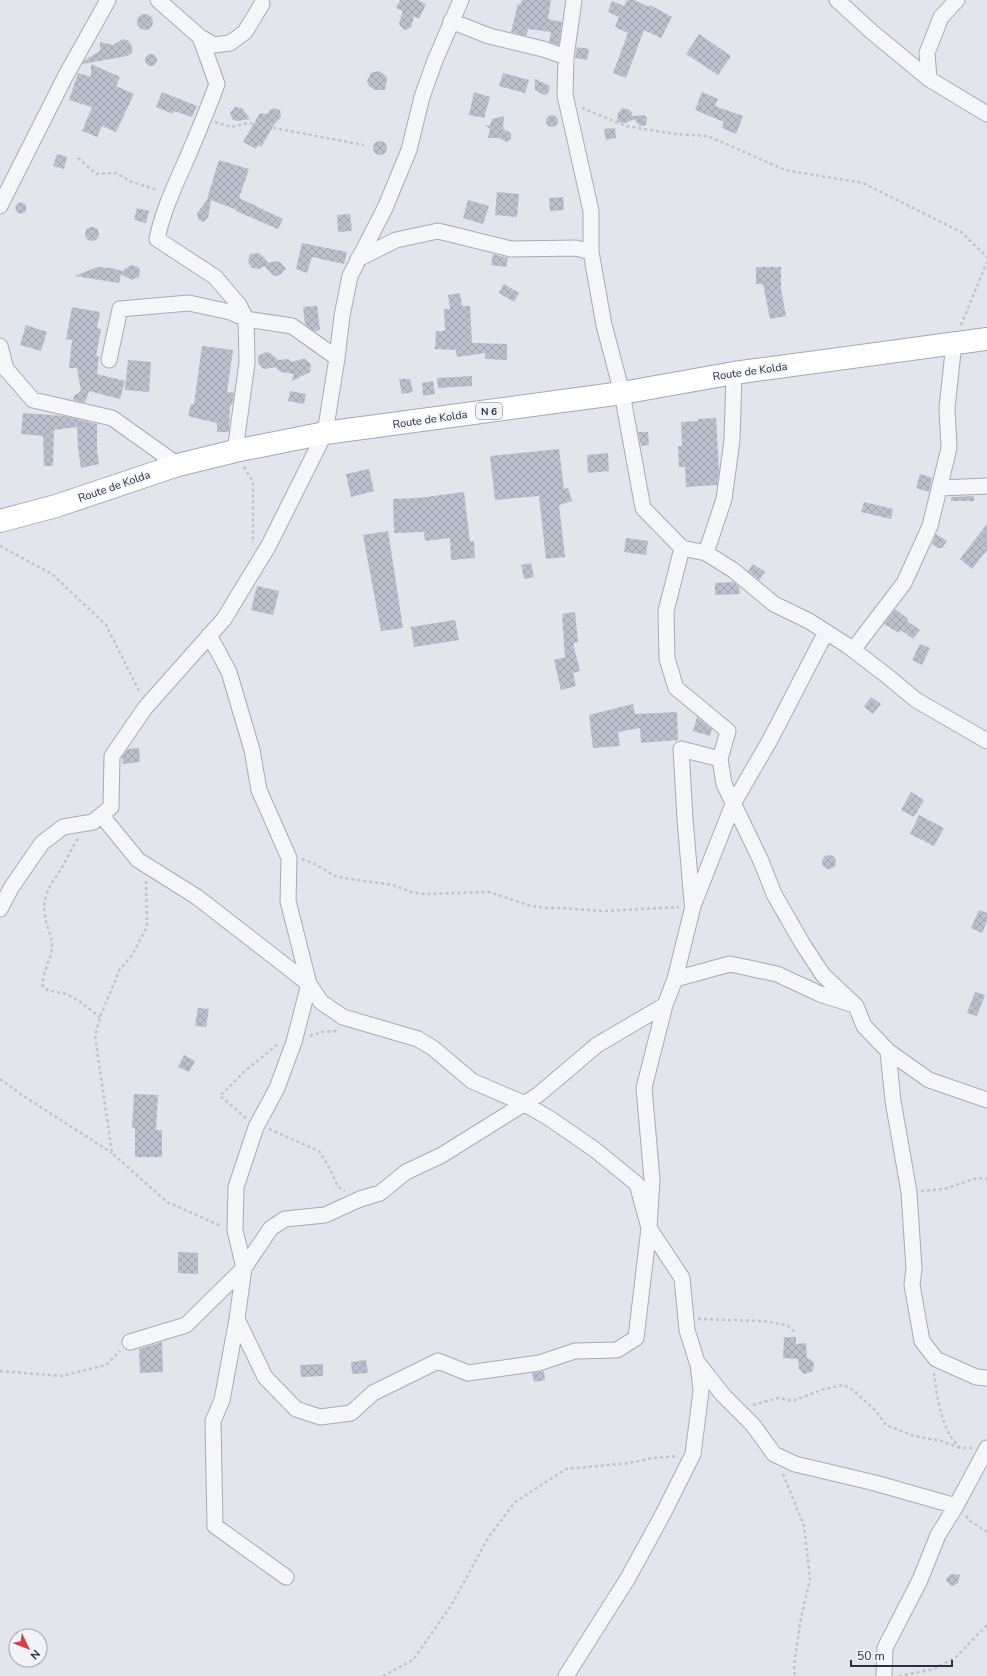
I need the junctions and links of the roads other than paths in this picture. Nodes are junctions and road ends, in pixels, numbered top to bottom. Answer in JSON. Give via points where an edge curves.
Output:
{"nodes":[{"id":1,"x":108,"y":0,"type":"edge"},
{"id":2,"x":158,"y":0,"type":"edge"},
{"id":3,"x":461,"y":0,"type":"edge"},
{"id":4,"x":837,"y":0,"type":"edge"},
{"id":5,"x":957,"y":0,"type":"edge"},
{"id":6,"x":573,"y":3,"type":"edge"},
{"id":7,"x":262,"y":4,"type":"dead end"},
{"id":8,"x":451,"y":21,"type":"junction"},
{"id":9,"x":200,"y":37,"type":"junction"},
{"id":10,"x":566,"y":58,"type":"junction"},
{"id":11,"x":929,"y":79,"type":"junction"},
{"id":12,"x":987,"y":114,"type":"edge"},
{"id":13,"x":0,"y":206,"type":"edge"},
{"id":14,"x":591,"y":252,"type":"junction"},
{"id":15,"x":358,"y":259,"type":"junction"},
{"id":16,"x":246,"y":319,"type":"junction"},
{"id":17,"x":987,"y":339,"type":"edge"},
{"id":18,"x":954,"y":343,"type":"junction"},
{"id":19,"x":0,"y":346,"type":"edge"},
{"id":20,"x":337,"y":358,"type":"junction"},
{"id":21,"x":109,"y":360,"type":"dead end"},
{"id":22,"x":734,"y":373,"type":"junction"},
{"id":23,"x":622,"y":393,"type":"junction"},
{"id":24,"x":325,"y":433,"type":"junction"},
{"id":25,"x":235,"y":451,"type":"junction"},
{"id":26,"x":178,"y":465,"type":"junction"},
{"id":27,"x":987,"y":486,"type":"edge"},
{"id":28,"x":940,"y":488,"type":"junction"},
{"id":29,"x":0,"y":521,"type":"edge"},
{"id":30,"x":682,"y":548,"type":"junction"},
{"id":31,"x":706,"y":553,"type":"junction"},
{"id":32,"x":826,"y":632,"type":"junction"},
{"id":33,"x":209,"y":635,"type":"junction"},
{"id":34,"x":853,"y":650,"type":"junction"},
{"id":35,"x":987,"y":741,"type":"edge"},
{"id":36,"x":720,"y":759,"type":"junction"},
{"id":37,"x":733,"y":804,"type":"junction"},
{"id":38,"x":97,"y":819,"type":"junction"},
{"id":39,"x":693,"y":906,"type":"junction"},
{"id":40,"x":0,"y":909,"type":"edge"},
{"id":41,"x":675,"y":979,"type":"junction"},
{"id":42,"x":309,"y":984,"type":"junction"},
{"id":43,"x":665,"y":1005,"type":"junction"},
{"id":44,"x":856,"y":1006,"type":"junction"},
{"id":45,"x":888,"y":1051,"type":"junction"},
{"id":46,"x":987,"y":1100,"type":"edge"},
{"id":47,"x":523,"y":1103,"type":"junction"},
{"id":48,"x":649,"y":1228,"type":"junction"},
{"id":49,"x":244,"y":1268,"type":"junction"},
{"id":50,"x":237,"y":1319,"type":"junction"},
{"id":51,"x":130,"y":1342,"type":"road end"},
{"id":52,"x":698,"y":1362,"type":"junction"},
{"id":53,"x":987,"y":1378,"type":"edge"},
{"id":54,"x":981,"y":1448,"type":"edge"},
{"id":55,"x":956,"y":1506,"type":"junction"},
{"id":56,"x":286,"y":1577,"type":"dead end"},
{"id":57,"x":566,"y":1676,"type":"edge"},
{"id":58,"x":884,"y":1676,"type":"edge"}],
"edges":[{"from":1,"to":13,"type":"street","via":[[65,77]]},
{"from":2,"to":9,"type":"street"},
{"from":3,"to":8,"type":"street"},
{"from":4,"to":11,"type":"street"},
{"from":5,"to":11,"type":"street","via":[[941,17],[927,54]]},
{"from":6,"to":10,"type":"street"},
{"from":7,"to":9,"type":"street","via":[[245,32],[230,43],[214,45]]},
{"from":8,"to":10,"type":"street","via":[[489,36],[543,49]]},
{"from":8,"to":15,"type":"street","via":[[422,97],[409,150],[385,208]]},
{"from":9,"to":16,"type":"street","via":[[217,84],[205,118],[171,194],[157,239],[215,277],[239,305]]},
{"from":10,"to":14,"type":"street","via":[[565,95],[591,211]]},
{"from":11,"to":12,"type":"street"},
{"from":14,"to":15,"type":"street","via":[[576,248],[512,249],[438,231],[396,240]]},
{"from":14,"to":23,"type":"street","via":[[604,325]]},
{"from":15,"to":20,"type":"street","via":[[350,276]]},
{"from":16,"to":20,"type":"street","via":[[292,326]]},
{"from":16,"to":21,"type":"street","via":[[230,312],[189,303],[120,309]]},
{"from":16,"to":25,"type":"street","via":[[247,364]]},
{"from":17,"to":18,"type":"main road","name":"Route de Kolda","number":"N 6"},
{"from":18,"to":22,"type":"main road","name":"Route de Kolda","number":"N 6"},
{"from":18,"to":28,"type":"street","via":[[947,408],[949,448]]},
{"from":19,"to":26,"type":"street","via":[[6,369],[34,400],[112,418]]},
{"from":20,"to":24,"type":"street"},
{"from":22,"to":23,"type":"main road","name":"Route de Kolda","number":"N 6"},
{"from":22,"to":31,"type":"street","via":[[732,440],[724,499]]},
{"from":23,"to":24,"type":"main road","name":"Route de Kolda","number":"N 6"},
{"from":23,"to":30,"type":"street","via":[[643,508]]},
{"from":24,"to":25,"type":"main road","name":"Route de Kolda","number":"N 6"},
{"from":24,"to":33,"type":"street","via":[[269,545],[224,619]]},
{"from":25,"to":26,"type":"main road","name":"Route de Kolda","number":"N 6"},
{"from":26,"to":29,"type":"main road","name":"Route de Kolda","number":"N 6","via":[[56,506]]},
{"from":27,"to":28,"type":"street"},
{"from":28,"to":34,"type":"street","via":[[930,526],[904,583]]},
{"from":30,"to":31,"type":"street"},
{"from":30,"to":36,"type":"street","via":[[666,611],[667,659],[676,688],[728,731]]},
{"from":31,"to":32,"type":"street","via":[[733,570],[774,604]]},
{"from":32,"to":34,"type":"street"},
{"from":32,"to":37,"type":"street","via":[[770,740]]},
{"from":33,"to":38,"type":"street","via":[[145,708],[112,756],[111,807]]},
{"from":33,"to":42,"type":"street","via":[[229,672],[252,750],[259,790],[289,858],[288,901]]},
{"from":34,"to":35,"type":"street","via":[[916,700]]},
{"from":36,"to":37,"type":"street","via":[[724,784]]},
{"from":36,"to":39,"type":"street","via":[[682,749]]},
{"from":37,"to":39,"type":"street"},
{"from":37,"to":44,"type":"street","via":[[774,894],[802,943],[824,975]]},
{"from":38,"to":40,"type":"street","via":[[63,827],[42,844],[10,888]]},
{"from":38,"to":42,"type":"street","via":[[138,860],[197,897]]},
{"from":39,"to":41,"type":"street"},
{"from":41,"to":43,"type":"street"},
{"from":41,"to":44,"type":"street","via":[[730,964],[777,974],[820,994]]},
{"from":42,"to":47,"type":"street","via":[[321,1002],[343,1017],[418,1039],[433,1048],[472,1081]]},
{"from":42,"to":49,"type":"street","via":[[294,1042],[277,1088],[256,1127],[236,1187],[234,1230]]},
{"from":43,"to":47,"type":"street","via":[[597,1045],[538,1095]]},
{"from":43,"to":48,"type":"street","via":[[644,1088],[652,1180]]},
{"from":44,"to":45,"type":"street","via":[[864,1026]]},
{"from":45,"to":46,"type":"street","via":[[929,1080]]},
{"from":45,"to":53,"type":"street","via":[[908,1192],[914,1269],[912,1285],[922,1341],[936,1359],[976,1377]]},
{"from":47,"to":48,"type":"street","via":[[594,1149],[638,1184]]},
{"from":47,"to":49,"type":"street","via":[[442,1155],[406,1172],[380,1193],[325,1215],[285,1219],[271,1228]]},
{"from":48,"to":50,"type":"street","via":[[636,1338],[617,1350],[575,1351],[538,1363],[468,1373],[438,1361],[373,1393],[351,1413],[320,1417],[296,1409],[265,1378]]},
{"from":48,"to":52,"type":"street","via":[[682,1278],[687,1330]]},
{"from":49,"to":50,"type":"street"},
{"from":49,"to":51,"type":"street","via":[[186,1325]]},
{"from":50,"to":56,"type":"street","via":[[222,1400],[213,1421],[214,1526]]},
{"from":52,"to":55,"type":"street","via":[[774,1454],[795,1464]]},
{"from":52,"to":57,"type":"street","via":[[701,1391],[693,1454],[628,1578]]},
{"from":54,"to":55,"type":"street"},
{"from":55,"to":58,"type":"street","via":[[938,1535],[920,1580],[884,1648]]}]}
